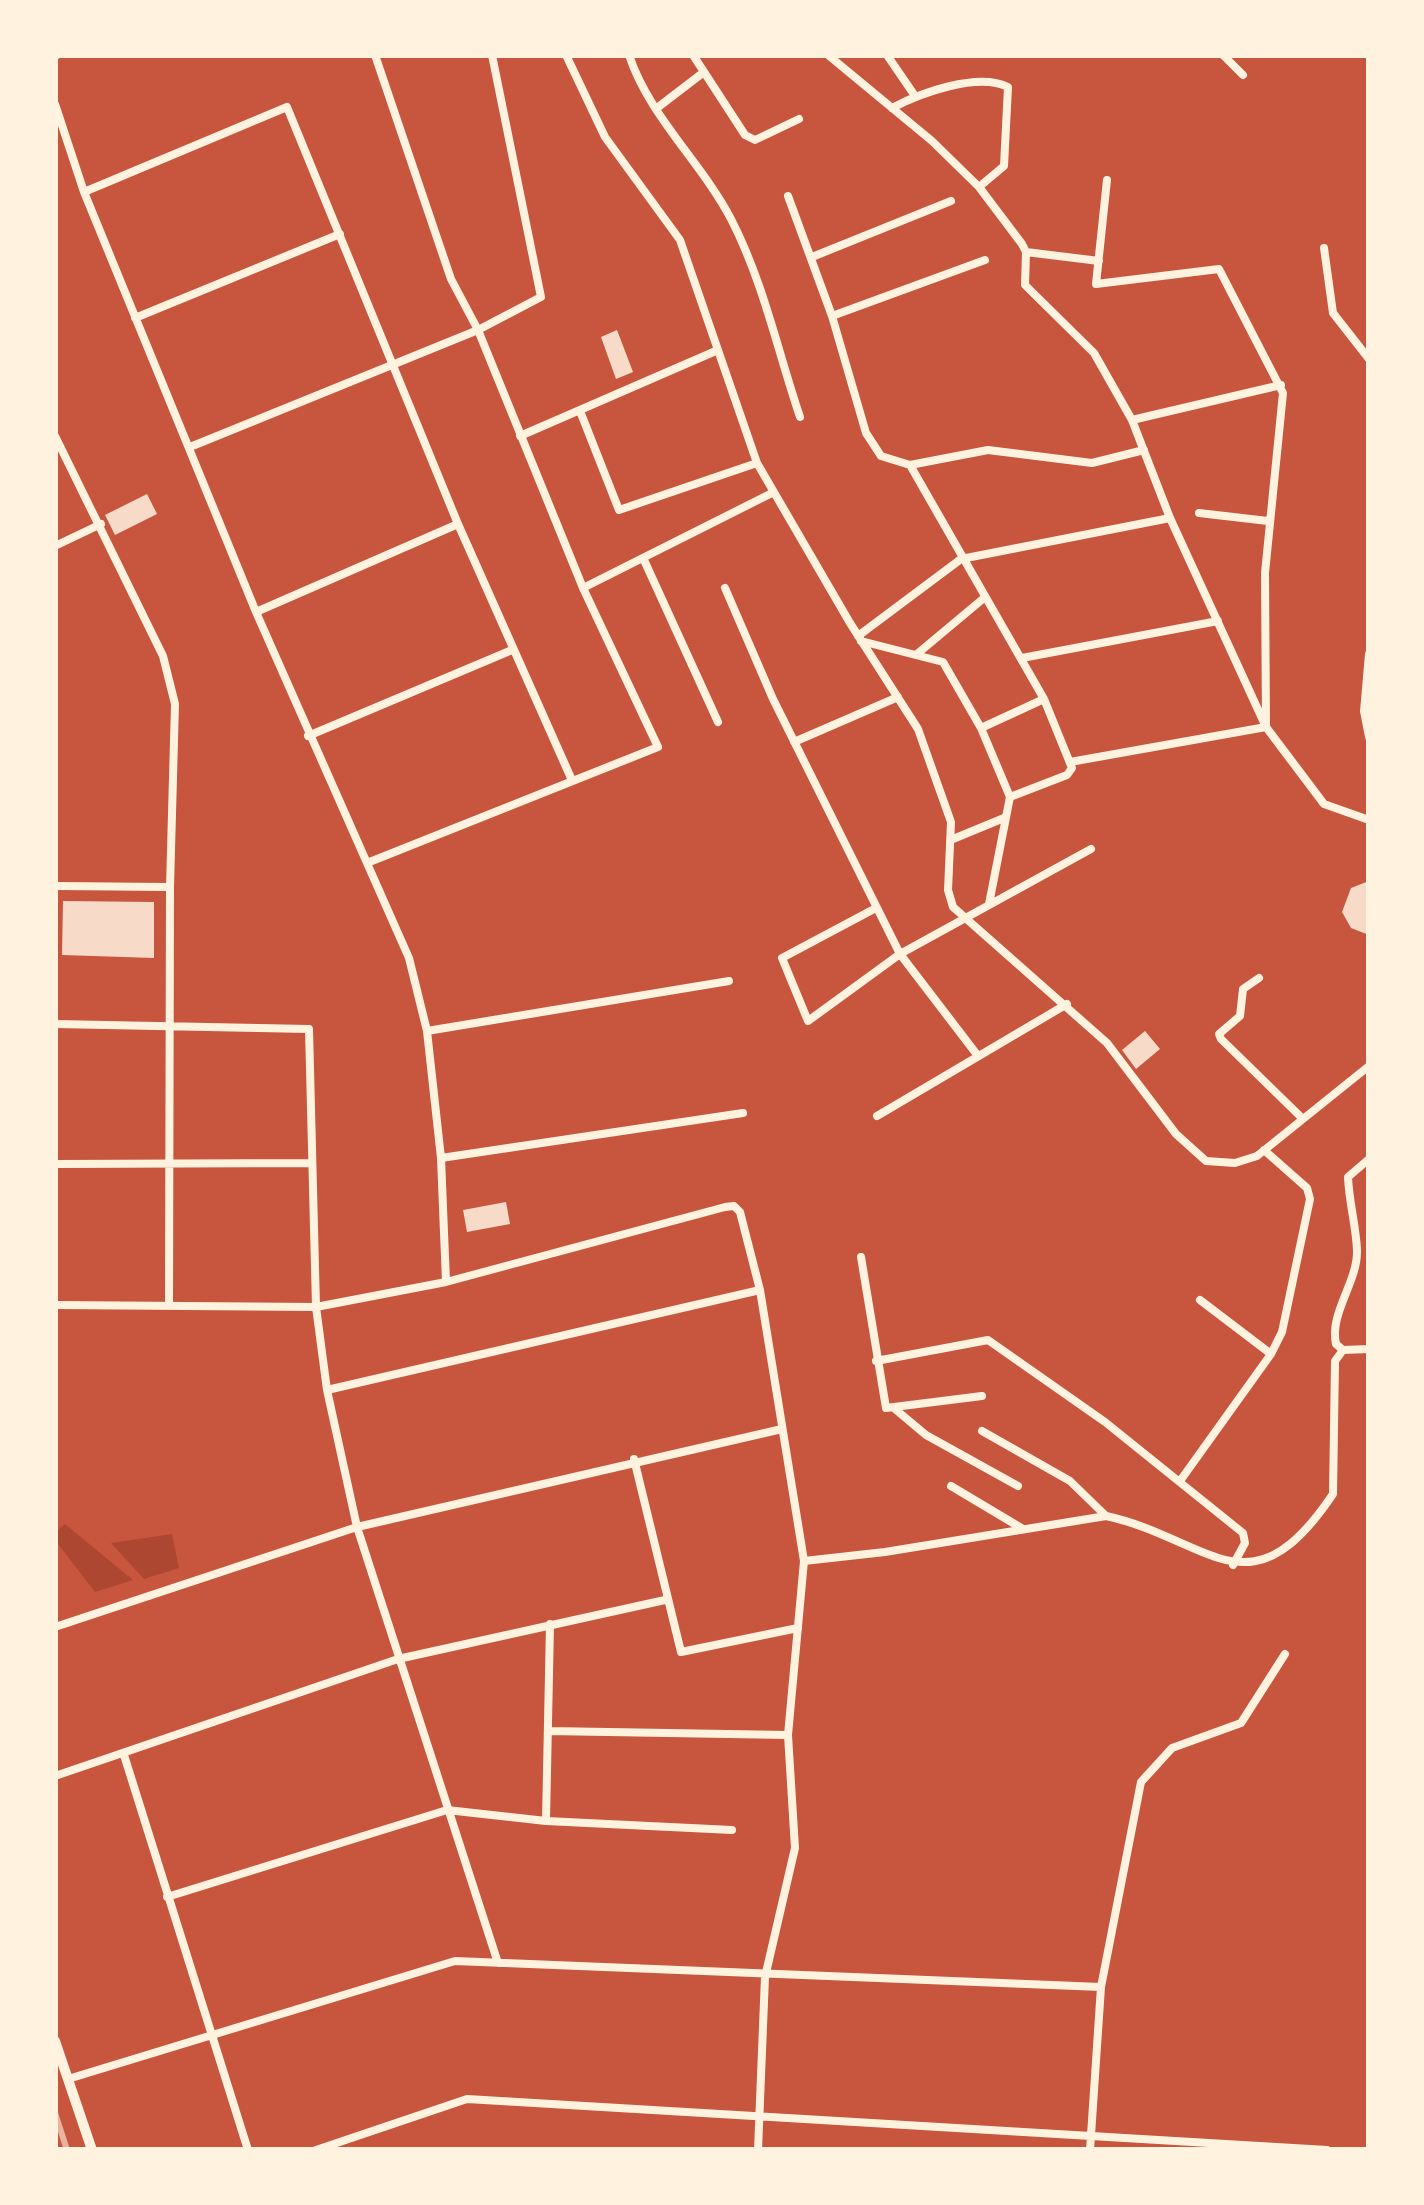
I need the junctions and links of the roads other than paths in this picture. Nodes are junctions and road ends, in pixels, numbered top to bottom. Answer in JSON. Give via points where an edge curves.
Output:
{"nodes":[{"id":1,"x":375,"y":55,"type":"edge"},
{"id":2,"x":492,"y":55,"type":"edge"},
{"id":3,"x":566,"y":55,"type":"edge"},
{"id":4,"x":629,"y":55,"type":"edge"},
{"id":5,"x":693,"y":55,"type":"edge"},
{"id":6,"x":888,"y":55,"type":"edge"},
{"id":7,"x":1223,"y":55,"type":"edge"},
{"id":8,"x":830,"y":56,"type":"edge"},
{"id":9,"x":704,"y":72,"type":"junction"},
{"id":10,"x":1242,"y":75,"type":"dead end"},
{"id":11,"x":915,"y":96,"type":"junction"},
{"id":12,"x":55,"y":104,"type":"edge"},
{"id":13,"x":657,"y":108,"type":"junction"},
{"id":14,"x":892,"y":108,"type":"junction"},
{"id":15,"x":800,"y":118,"type":"dead end"},
{"id":16,"x":1107,"y":180,"type":"dead end"},
{"id":17,"x":980,"y":188,"type":"junction"},
{"id":18,"x":84,"y":192,"type":"junction"},
{"id":19,"x":788,"y":196,"type":"dead end"},
{"id":20,"x":951,"y":201,"type":"dead end"},
{"id":21,"x":340,"y":234,"type":"junction"},
{"id":22,"x":1324,"y":248,"type":"dead end"},
{"id":23,"x":1026,"y":252,"type":"junction"},
{"id":24,"x":812,"y":257,"type":"junction"},
{"id":25,"x":985,"y":260,"type":"dead end"},
{"id":26,"x":1098,"y":260,"type":"junction"},
{"id":27,"x":832,"y":316,"type":"junction"},
{"id":28,"x":135,"y":318,"type":"junction"},
{"id":29,"x":478,"y":330,"type":"junction"},
{"id":30,"x":718,"y":350,"type":"junction"},
{"id":31,"x":1369,"y":359,"type":"edge"},
{"id":32,"x":392,"y":365,"type":"junction"},
{"id":33,"x":1281,"y":386,"type":"junction"},
{"id":34,"x":580,"y":411,"type":"junction"},
{"id":35,"x":800,"y":417,"type":"dead end"},
{"id":36,"x":1132,"y":420,"type":"junction"},
{"id":37,"x":55,"y":436,"type":"edge"},
{"id":38,"x":520,"y":436,"type":"junction"},
{"id":39,"x":190,"y":448,"type":"junction"},
{"id":40,"x":1144,"y":450,"type":"junction"},
{"id":41,"x":757,"y":463,"type":"junction"},
{"id":42,"x":910,"y":465,"type":"junction"},
{"id":43,"x":774,"y":492,"type":"junction"},
{"id":44,"x":1199,"y":513,"type":"dead end"},
{"id":45,"x":1170,"y":518,"type":"junction"},
{"id":46,"x":1268,"y":521,"type":"junction"},
{"id":47,"x":101,"y":524,"type":"junction"},
{"id":48,"x":458,"y":524,"type":"junction"},
{"id":49,"x":55,"y":546,"type":"edge"},
{"id":50,"x":960,"y":559,"type":"junction"},
{"id":51,"x":644,"y":560,"type":"junction"},
{"id":52,"x":582,"y":588,"type":"junction"},
{"id":53,"x":726,"y":588,"type":"dead end"},
{"id":54,"x":984,"y":598,"type":"junction"},
{"id":55,"x":256,"y":612,"type":"junction"},
{"id":56,"x":1218,"y":621,"type":"junction"},
{"id":57,"x":860,"y":638,"type":"junction"},
{"id":58,"x":512,"y":650,"type":"junction"},
{"id":59,"x":917,"y":654,"type":"junction"},
{"id":60,"x":1369,"y":654,"type":"edge"},
{"id":61,"x":1022,"y":658,"type":"junction"},
{"id":62,"x":898,"y":697,"type":"junction"},
{"id":63,"x":1044,"y":699,"type":"junction"},
{"id":64,"x":718,"y":722,"type":"dead end"},
{"id":65,"x":1266,"y":726,"type":"junction"},
{"id":66,"x":981,"y":728,"type":"junction"},
{"id":67,"x":308,"y":736,"type":"junction"},
{"id":68,"x":1369,"y":737,"type":"edge"},
{"id":69,"x":794,"y":742,"type":"junction"},
{"id":70,"x":1070,"y":762,"type":"junction"},
{"id":71,"x":571,"y":778,"type":"junction"},
{"id":72,"x":1010,"y":797,"type":"junction"},
{"id":73,"x":1004,"y":818,"type":"junction"},
{"id":74,"x":1369,"y":820,"type":"edge"},
{"id":75,"x":953,"y":840,"type":"junction"},
{"id":76,"x":1091,"y":849,"type":"dead end"},
{"id":77,"x":367,"y":863,"type":"junction"},
{"id":78,"x":55,"y":886,"type":"edge"},
{"id":79,"x":170,"y":887,"type":"junction"},
{"id":80,"x":989,"y":904,"type":"junction"},
{"id":81,"x":876,"y":908,"type":"junction"},
{"id":82,"x":965,"y":918,"type":"junction"},
{"id":83,"x":900,"y":954,"type":"junction"},
{"id":84,"x":1258,"y":978,"type":"dead end"},
{"id":85,"x":729,"y":982,"type":"dead end"},
{"id":86,"x":1067,"y":1004,"type":"junction"},
{"id":87,"x":55,"y":1024,"type":"edge"},
{"id":88,"x":171,"y":1024,"type":"junction"},
{"id":89,"x":427,"y":1031,"type":"junction"},
{"id":90,"x":978,"y":1056,"type":"junction"},
{"id":91,"x":1369,"y":1066,"type":"edge"},
{"id":92,"x":744,"y":1113,"type":"dead end"},
{"id":93,"x":877,"y":1116,"type":"dead end"},
{"id":94,"x":1303,"y":1119,"type":"junction"},
{"id":95,"x":1264,"y":1150,"type":"junction"},
{"id":96,"x":441,"y":1158,"type":"junction"},
{"id":97,"x":1369,"y":1159,"type":"edge"},
{"id":98,"x":172,"y":1163,"type":"junction"},
{"id":99,"x":312,"y":1163,"type":"junction"},
{"id":100,"x":55,"y":1164,"type":"edge"},
{"id":101,"x":861,"y":1257,"type":"dead end"},
{"id":102,"x":446,"y":1282,"type":"junction"},
{"id":103,"x":760,"y":1290,"type":"junction"},
{"id":104,"x":1200,"y":1300,"type":"dead end"},
{"id":105,"x":55,"y":1305,"type":"edge"},
{"id":106,"x":169,"y":1306,"type":"junction"},
{"id":107,"x":316,"y":1307,"type":"junction"},
{"id":108,"x":1369,"y":1349,"type":"edge"},
{"id":109,"x":1343,"y":1350,"type":"junction"},
{"id":110,"x":1271,"y":1354,"type":"junction"},
{"id":111,"x":876,"y":1361,"type":"junction"},
{"id":112,"x":327,"y":1390,"type":"junction"},
{"id":113,"x":982,"y":1396,"type":"dead end"},
{"id":114,"x":895,"y":1408,"type":"junction"},
{"id":115,"x":782,"y":1429,"type":"junction"},
{"id":116,"x":982,"y":1432,"type":"dead end"},
{"id":117,"x":634,"y":1460,"type":"junction"},
{"id":118,"x":1180,"y":1482,"type":"junction"},
{"id":119,"x":952,"y":1486,"type":"dead end"},
{"id":120,"x":1018,"y":1486,"type":"dead end"},
{"id":121,"x":1106,"y":1516,"type":"junction"},
{"id":122,"x":357,"y":1527,"type":"junction"},
{"id":123,"x":1023,"y":1529,"type":"junction"},
{"id":124,"x":804,"y":1560,"type":"junction"},
{"id":125,"x":1232,"y":1564,"type":"junction"},
{"id":126,"x":665,"y":1600,"type":"junction"},
{"id":127,"x":550,"y":1624,"type":"junction"},
{"id":128,"x":55,"y":1627,"type":"edge"},
{"id":129,"x":798,"y":1628,"type":"junction"},
{"id":130,"x":1286,"y":1654,"type":"dead end"},
{"id":131,"x":398,"y":1659,"type":"junction"},
{"id":132,"x":548,"y":1731,"type":"junction"},
{"id":133,"x":788,"y":1734,"type":"junction"},
{"id":134,"x":124,"y":1755,"type":"junction"},
{"id":135,"x":55,"y":1776,"type":"edge"},
{"id":136,"x":447,"y":1810,"type":"junction"},
{"id":137,"x":546,"y":1820,"type":"junction"},
{"id":138,"x":732,"y":1830,"type":"dead end"},
{"id":139,"x":167,"y":1896,"type":"junction"},
{"id":140,"x":498,"y":1963,"type":"junction"},
{"id":141,"x":764,"y":1976,"type":"junction"},
{"id":142,"x":1100,"y":1987,"type":"junction"},
{"id":143,"x":210,"y":2034,"type":"junction"},
{"id":144,"x":55,"y":2041,"type":"edge"},
{"id":145,"x":68,"y":2080,"type":"junction"},
{"id":146,"x":760,"y":2115,"type":"junction"},
{"id":147,"x":1091,"y":2135,"type":"junction"},
{"id":148,"x":92,"y":2150,"type":"edge"},
{"id":149,"x":248,"y":2150,"type":"edge"},
{"id":150,"x":316,"y":2150,"type":"edge"},
{"id":151,"x":758,"y":2150,"type":"edge"},
{"id":152,"x":1090,"y":2150,"type":"edge"},
{"id":153,"x":1326,"y":2150,"type":"edge"}],
"edges":[{"from":1,"to":29,"type":"street","via":[[451,279]]},
{"from":2,"to":29,"type":"street","via":[[541,297]]},
{"from":3,"to":30,"type":"street","via":[[605,136],[680,240]]},
{"from":4,"to":13,"type":"street"},
{"from":5,"to":9,"type":"street"},
{"from":6,"to":11,"type":"street"},
{"from":7,"to":10,"type":"street"},
{"from":8,"to":14,"type":"street"},
{"from":9,"to":13,"type":"street"},
{"from":9,"to":15,"type":"street","via":[[750,138]]},
{"from":11,"to":14,"type":"street"},
{"from":11,"to":17,"type":"street","via":[[950,86],[1008,87],[1004,166]]},
{"from":12,"to":18,"type":"street"},
{"from":13,"to":35,"type":"street","via":[[731,219]]},
{"from":14,"to":17,"type":"street"},
{"from":16,"to":26,"type":"street"},
{"from":17,"to":23,"type":"street"},
{"from":18,"to":21,"type":"street","via":[[287,107]]},
{"from":18,"to":28,"type":"street"},
{"from":19,"to":24,"type":"street"},
{"from":20,"to":24,"type":"street"},
{"from":21,"to":28,"type":"street"},
{"from":21,"to":32,"type":"street"},
{"from":22,"to":31,"type":"street","via":[[1333,313]]},
{"from":23,"to":26,"type":"street"},
{"from":23,"to":36,"type":"street","via":[[1025,285],[1094,353]]},
{"from":24,"to":27,"type":"street"},
{"from":25,"to":27,"type":"street"},
{"from":26,"to":33,"type":"street","via":[[1096,284],[1219,269]]},
{"from":27,"to":42,"type":"street","via":[[866,432],[881,456]]},
{"from":28,"to":39,"type":"street"},
{"from":29,"to":32,"type":"street"},
{"from":29,"to":38,"type":"street"},
{"from":30,"to":34,"type":"street"},
{"from":30,"to":41,"type":"street"},
{"from":32,"to":39,"type":"street"},
{"from":32,"to":48,"type":"street"},
{"from":33,"to":36,"type":"street"},
{"from":33,"to":46,"type":"street"},
{"from":34,"to":38,"type":"street"},
{"from":34,"to":41,"type":"street","via":[[619,510]]},
{"from":36,"to":40,"type":"street"},
{"from":37,"to":47,"type":"street"},
{"from":38,"to":52,"type":"street"},
{"from":39,"to":55,"type":"street"},
{"from":40,"to":42,"type":"street","via":[[1092,463],[988,450]]},
{"from":40,"to":45,"type":"street"},
{"from":41,"to":43,"type":"street"},
{"from":42,"to":50,"type":"street"},
{"from":43,"to":51,"type":"street"},
{"from":43,"to":57,"type":"street"},
{"from":44,"to":46,"type":"street"},
{"from":45,"to":50,"type":"street"},
{"from":45,"to":56,"type":"street"},
{"from":46,"to":65,"type":"street"},
{"from":47,"to":49,"type":"street"},
{"from":47,"to":79,"type":"street","via":[[171,679]]},
{"from":48,"to":55,"type":"street"},
{"from":48,"to":58,"type":"street"},
{"from":50,"to":54,"type":"street"},
{"from":50,"to":57,"type":"street"},
{"from":51,"to":52,"type":"street"},
{"from":51,"to":64,"type":"street"},
{"from":52,"to":71,"type":"street","via":[[658,748]]},
{"from":53,"to":69,"type":"street"},
{"from":54,"to":59,"type":"street"},
{"from":54,"to":61,"type":"street"},
{"from":55,"to":67,"type":"street"},
{"from":56,"to":61,"type":"street"},
{"from":56,"to":65,"type":"street"},
{"from":57,"to":59,"type":"street"},
{"from":57,"to":62,"type":"street"},
{"from":58,"to":67,"type":"street"},
{"from":58,"to":71,"type":"street"},
{"from":59,"to":66,"type":"street","via":[[946,666]]},
{"from":60,"to":68,"type":"street"},
{"from":61,"to":63,"type":"street"},
{"from":62,"to":69,"type":"street"},
{"from":62,"to":75,"type":"street","via":[[936,770]]},
{"from":63,"to":66,"type":"street"},
{"from":63,"to":70,"type":"street"},
{"from":65,"to":70,"type":"street"},
{"from":65,"to":74,"type":"street","via":[[1324,804]]},
{"from":66,"to":72,"type":"street"},
{"from":67,"to":77,"type":"street"},
{"from":69,"to":81,"type":"street"},
{"from":70,"to":72,"type":"street","via":[[1066,775]]},
{"from":71,"to":77,"type":"street"},
{"from":72,"to":73,"type":"street"},
{"from":73,"to":75,"type":"street"},
{"from":73,"to":80,"type":"street"},
{"from":75,"to":82,"type":"street","via":[[948,900]]},
{"from":76,"to":80,"type":"street"},
{"from":77,"to":89,"type":"street","via":[[409,958]]},
{"from":78,"to":79,"type":"street"},
{"from":79,"to":88,"type":"street"},
{"from":80,"to":82,"type":"street"},
{"from":81,"to":83,"type":"street"},
{"from":81,"to":83,"type":"street","via":[[782,958],[808,1021]]},
{"from":82,"to":83,"type":"street"},
{"from":82,"to":86,"type":"street"},
{"from":83,"to":90,"type":"street"},
{"from":84,"to":94,"type":"street","via":[[1244,989],[1240,1016],[1219,1034]]},
{"from":85,"to":89,"type":"street"},
{"from":86,"to":90,"type":"street"},
{"from":86,"to":95,"type":"street","via":[[1206,1161],[1234,1163]]},
{"from":87,"to":88,"type":"street"},
{"from":88,"to":98,"type":"street"},
{"from":88,"to":99,"type":"street","via":[[303,1026],[312,1036]]},
{"from":89,"to":96,"type":"street"},
{"from":90,"to":93,"type":"street"},
{"from":91,"to":94,"type":"street"},
{"from":92,"to":96,"type":"street"},
{"from":94,"to":95,"type":"street"},
{"from":95,"to":110,"type":"street","via":[[1307,1188],[1310,1199],[1282,1332]]},
{"from":96,"to":102,"type":"street"},
{"from":97,"to":109,"type":"street","via":[[1348,1177],[1357,1250],[1334,1330]]},
{"from":98,"to":99,"type":"street"},
{"from":98,"to":100,"type":"street"},
{"from":98,"to":106,"type":"street"},
{"from":99,"to":107,"type":"street"},
{"from":101,"to":111,"type":"street"},
{"from":102,"to":103,"type":"street","via":[[734,1206]]},
{"from":102,"to":107,"type":"street"},
{"from":103,"to":112,"type":"street"},
{"from":103,"to":115,"type":"street"},
{"from":104,"to":110,"type":"street"},
{"from":105,"to":106,"type":"street"},
{"from":106,"to":107,"type":"street"},
{"from":107,"to":112,"type":"street"},
{"from":108,"to":109,"type":"street"},
{"from":109,"to":125,"type":"street","via":[[1335,1361],[1333,1494],[1291,1542],[1266,1557]]},
{"from":110,"to":118,"type":"street"},
{"from":111,"to":114,"type":"street","via":[[884,1405]]},
{"from":111,"to":118,"type":"street","via":[[988,1340]]},
{"from":112,"to":122,"type":"street"},
{"from":113,"to":114,"type":"street"},
{"from":114,"to":120,"type":"street","via":[[926,1435]]},
{"from":115,"to":117,"type":"street"},
{"from":115,"to":124,"type":"street"},
{"from":116,"to":121,"type":"street","via":[[1059,1474]]},
{"from":117,"to":122,"type":"street"},
{"from":117,"to":126,"type":"street"},
{"from":118,"to":125,"type":"street","via":[[1243,1533],[1245,1543]]},
{"from":119,"to":123,"type":"street"},
{"from":121,"to":123,"type":"street"},
{"from":121,"to":125,"type":"street"},
{"from":122,"to":128,"type":"street"},
{"from":122,"to":131,"type":"street"},
{"from":123,"to":124,"type":"street"},
{"from":124,"to":129,"type":"street"},
{"from":126,"to":127,"type":"street"},
{"from":126,"to":129,"type":"street","via":[[677,1648],[688,1654]]},
{"from":127,"to":131,"type":"street"},
{"from":127,"to":132,"type":"street"},
{"from":129,"to":133,"type":"street"},
{"from":130,"to":142,"type":"street","via":[[1240,1723],[1172,1748],[1141,1782]]},
{"from":131,"to":134,"type":"street"},
{"from":131,"to":136,"type":"street"},
{"from":132,"to":133,"type":"street"},
{"from":132,"to":137,"type":"street"},
{"from":133,"to":141,"type":"street","via":[[795,1848]]},
{"from":134,"to":135,"type":"street"},
{"from":134,"to":139,"type":"street"},
{"from":136,"to":137,"type":"street"},
{"from":136,"to":139,"type":"street"},
{"from":136,"to":140,"type":"street"},
{"from":137,"to":138,"type":"street"},
{"from":139,"to":143,"type":"street"},
{"from":140,"to":141,"type":"street"},
{"from":140,"to":143,"type":"street","via":[[455,1961]]},
{"from":141,"to":142,"type":"street"},
{"from":141,"to":146,"type":"street"},
{"from":142,"to":147,"type":"street"},
{"from":143,"to":145,"type":"street"},
{"from":143,"to":149,"type":"street"},
{"from":144,"to":145,"type":"street"},
{"from":145,"to":148,"type":"street"},
{"from":146,"to":147,"type":"street"},
{"from":146,"to":150,"type":"street","via":[[467,2099]]},
{"from":146,"to":151,"type":"street"},
{"from":147,"to":152,"type":"street"},
{"from":147,"to":153,"type":"street"}]}
